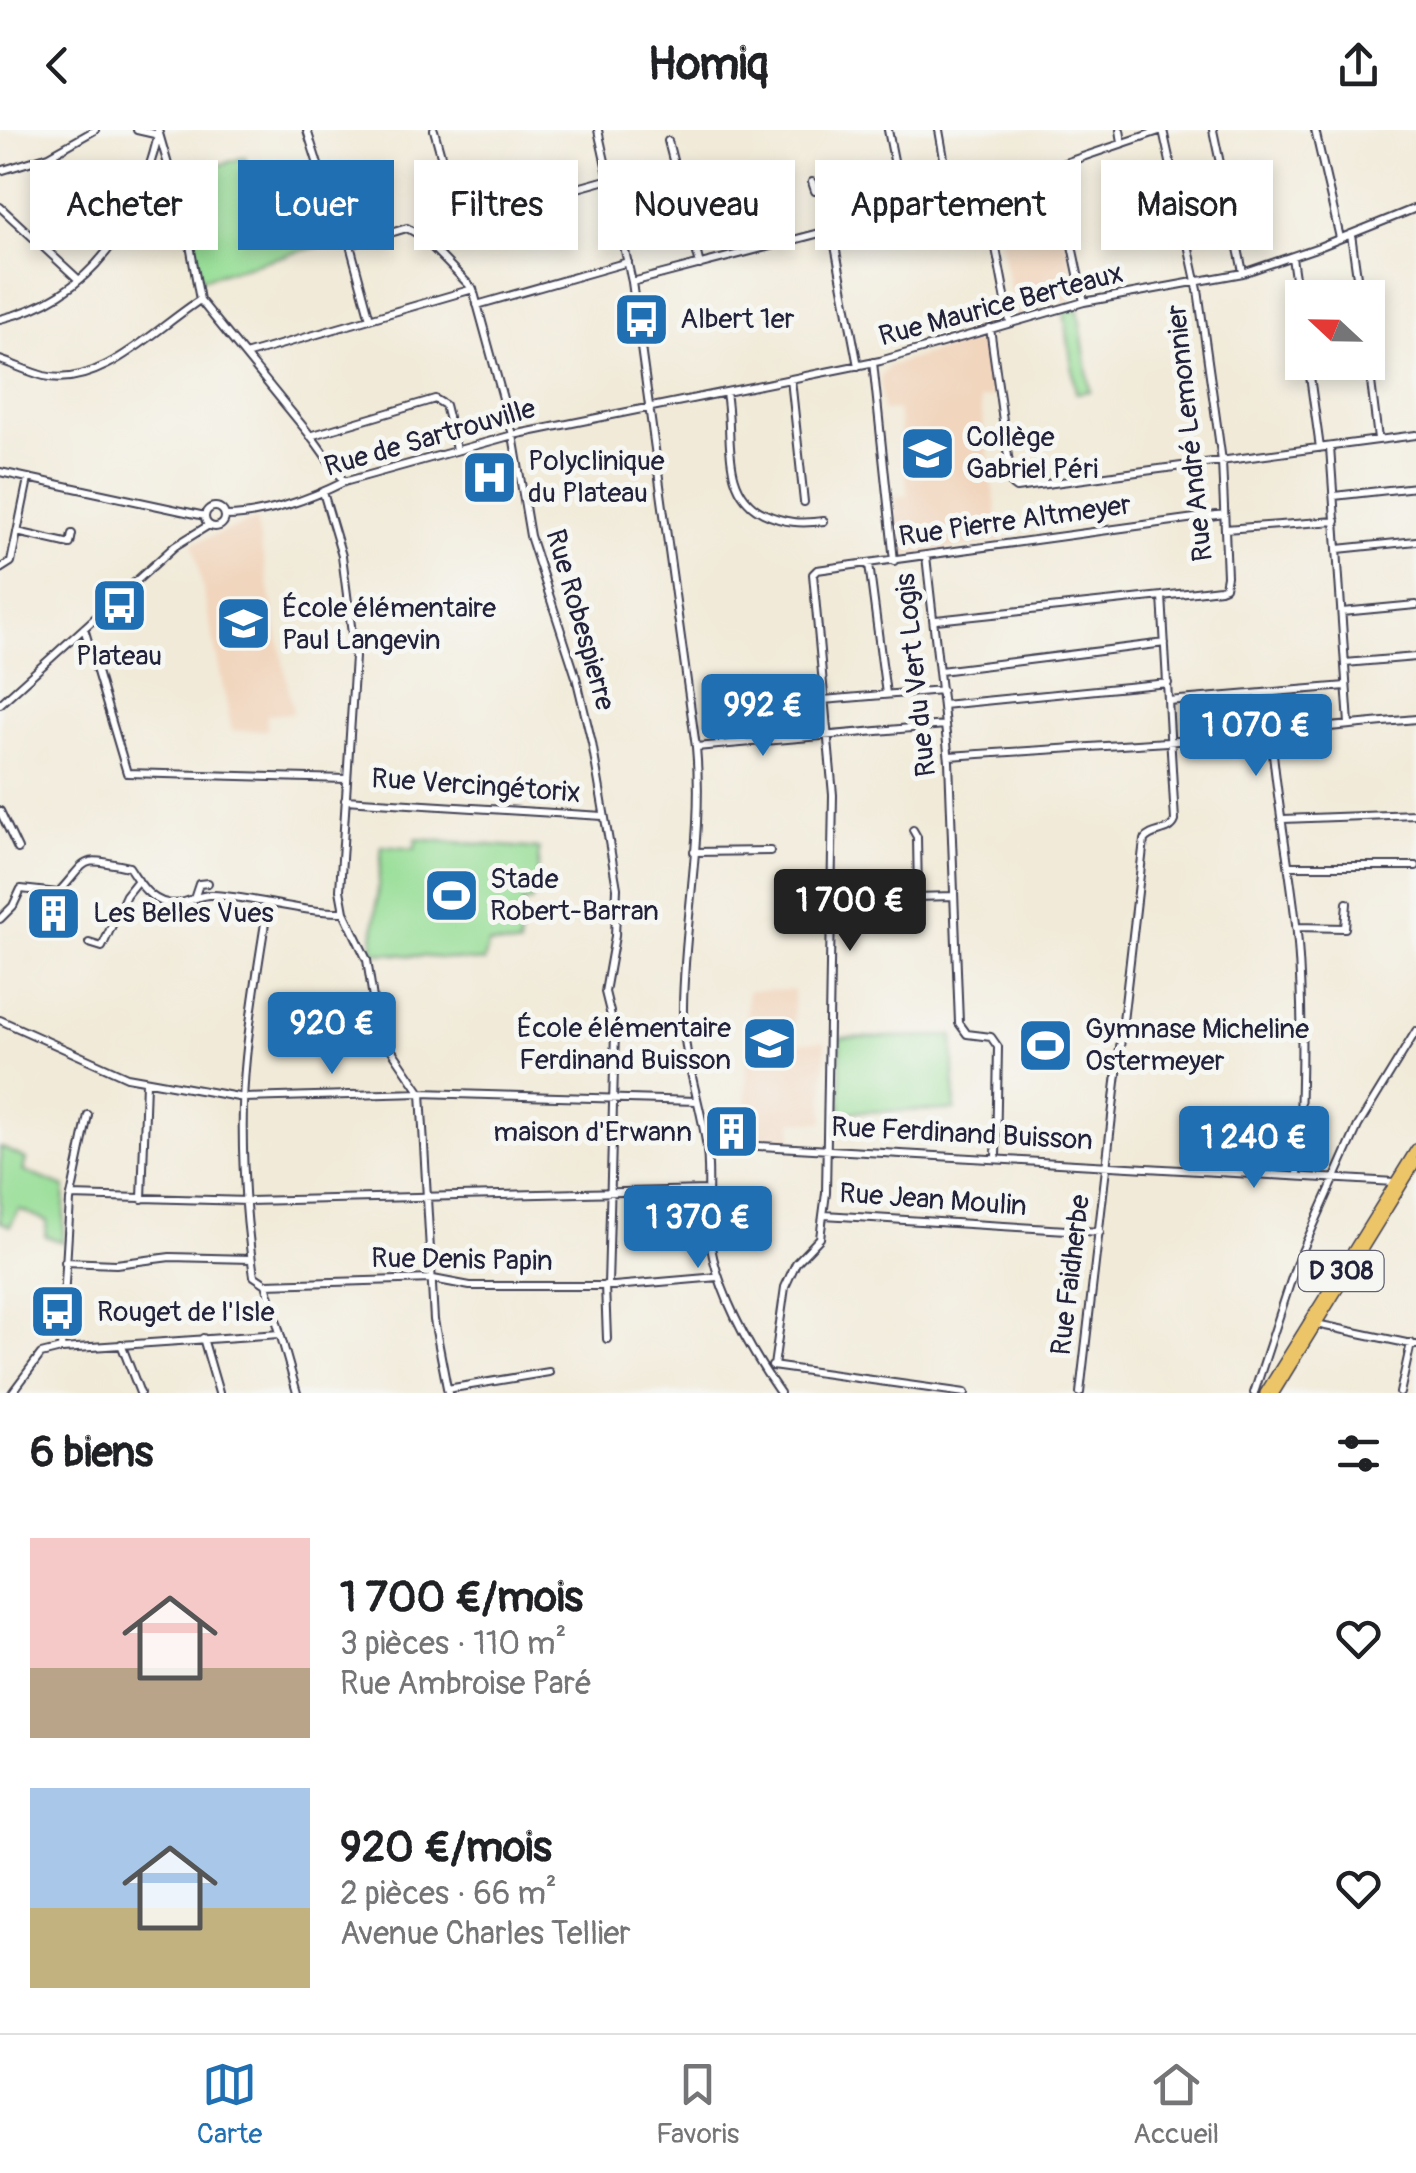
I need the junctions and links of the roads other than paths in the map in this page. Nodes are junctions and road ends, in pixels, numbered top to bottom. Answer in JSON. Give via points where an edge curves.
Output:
{"nodes":[{"id":1,"x":95,"y":130,"type":"edge"},
{"id":2,"x":137,"y":130,"type":"edge"},
{"id":3,"x":307,"y":130,"type":"edge"},
{"id":4,"x":434,"y":130,"type":"edge"},
{"id":5,"x":598,"y":130,"type":"edge"},
{"id":6,"x":888,"y":130,"type":"edge"},
{"id":7,"x":939,"y":130,"type":"edge"},
{"id":8,"x":1120,"y":130,"type":"edge"},
{"id":9,"x":1163,"y":130,"type":"edge"},
{"id":10,"x":1213,"y":130,"type":"edge"},
{"id":11,"x":1315,"y":130,"type":"edge"},
{"id":12,"x":158,"y":132,"type":"edge"},
{"id":13,"x":668,"y":141,"type":"dead end"},
{"id":14,"x":1122,"y":142,"type":"junction"},
{"id":15,"x":317,"y":160,"type":"edge"},
{"id":16,"x":442,"y":160,"type":"edge"},
{"id":17,"x":606,"y":160,"type":"edge"},
{"id":18,"x":894,"y":160,"type":"edge"},
{"id":19,"x":944,"y":160,"type":"edge"},
{"id":20,"x":1071,"y":160,"type":"edge"},
{"id":21,"x":0,"y":171,"type":"edge"},
{"id":22,"x":812,"y":182,"type":"dead end"},
{"id":23,"x":815,"y":192,"type":"edge"},
{"id":24,"x":0,"y":207,"type":"edge"},
{"id":25,"x":1416,"y":208,"type":"edge"},
{"id":26,"x":1351,"y":234,"type":"junction"},
{"id":27,"x":815,"y":235,"type":"edge"},
{"id":28,"x":1340,"y":238,"type":"junction"},
{"id":29,"x":351,"y":250,"type":"edge"},
{"id":30,"x":435,"y":250,"type":"edge"},
{"id":31,"x":625,"y":250,"type":"edge"},
{"id":32,"x":836,"y":250,"type":"edge"},
{"id":33,"x":996,"y":250,"type":"edge"},
{"id":34,"x":1073,"y":250,"type":"edge"},
{"id":35,"x":1292,"y":257,"type":"junction"},
{"id":36,"x":628,"y":262,"type":"junction"},
{"id":37,"x":700,"y":265,"type":"junction"},
{"id":38,"x":1243,"y":273,"type":"junction"},
{"id":39,"x":79,"y":280,"type":"junction"},
{"id":40,"x":1295,"y":280,"type":"edge"},
{"id":41,"x":1357,"y":280,"type":"edge"},
{"id":42,"x":632,"y":282,"type":"junction"},
{"id":43,"x":1197,"y":282,"type":"junction"},
{"id":44,"x":473,"y":289,"type":"junction"},
{"id":45,"x":200,"y":300,"type":"junction"},
{"id":46,"x":1084,"y":302,"type":"junction"},
{"id":47,"x":477,"y":305,"type":"junction"},
{"id":48,"x":0,"y":319,"type":"edge"},
{"id":49,"x":370,"y":319,"type":"junction"},
{"id":50,"x":1010,"y":322,"type":"junction"},
{"id":51,"x":990,"y":328,"type":"junction"},
{"id":52,"x":245,"y":355,"type":"junction"},
{"id":53,"x":0,"y":360,"type":"edge"},
{"id":54,"x":873,"y":362,"type":"junction"},
{"id":55,"x":858,"y":366,"type":"junction"},
{"id":56,"x":791,"y":379,"type":"junction"},
{"id":57,"x":1311,"y":380,"type":"edge"},
{"id":58,"x":1371,"y":380,"type":"edge"},
{"id":59,"x":726,"y":393,"type":"junction"},
{"id":60,"x":648,"y":408,"type":"junction"},
{"id":61,"x":513,"y":435,"type":"junction"},
{"id":62,"x":1416,"y":435,"type":"edge"},
{"id":63,"x":310,"y":436,"type":"junction"},
{"id":64,"x":1378,"y":440,"type":"junction"},
{"id":65,"x":1330,"y":447,"type":"junction"},
{"id":66,"x":1320,"y":448,"type":"junction"},
{"id":67,"x":456,"y":449,"type":"junction"},
{"id":68,"x":1222,"y":461,"type":"junction"},
{"id":69,"x":0,"y":472,"type":"edge"},
{"id":70,"x":28,"y":479,"type":"junction"},
{"id":71,"x":344,"y":482,"type":"junction"},
{"id":72,"x":1416,"y":487,"type":"edge"},
{"id":73,"x":323,"y":492,"type":"junction"},
{"id":74,"x":1334,"y":496,"type":"junction"},
{"id":75,"x":804,"y":502,"type":"dead end"},
{"id":76,"x":1224,"y":514,"type":"junction"},
{"id":77,"x":225,"y":516,"type":"junction"},
{"id":78,"x":1336,"y":520,"type":"junction"},
{"id":79,"x":207,"y":521,"type":"junction"},
{"id":80,"x":824,"y":521,"type":"dead end"},
{"id":81,"x":1225,"y":529,"type":"junction"},
{"id":82,"x":17,"y":532,"type":"junction"},
{"id":83,"x":72,"y":534,"type":"dead end"},
{"id":84,"x":1416,"y":540,"type":"edge"},
{"id":85,"x":1338,"y":549,"type":"junction"},
{"id":86,"x":926,"y":556,"type":"junction"},
{"id":87,"x":894,"y":561,"type":"junction"},
{"id":88,"x":870,"y":564,"type":"junction"},
{"id":89,"x":0,"y":569,"type":"edge"},
{"id":90,"x":1162,"y":596,"type":"junction"},
{"id":91,"x":1416,"y":605,"type":"edge"},
{"id":92,"x":1342,"y":612,"type":"junction"},
{"id":93,"x":936,"y":620,"type":"junction"},
{"id":94,"x":84,"y":628,"type":"junction"},
{"id":95,"x":1166,"y":643,"type":"junction"},
{"id":96,"x":1416,"y":657,"type":"edge"},
{"id":97,"x":1345,"y":664,"type":"junction"},
{"id":98,"x":940,"y":671,"type":"junction"},
{"id":99,"x":1168,"y":683,"type":"junction"},
{"id":100,"x":1346,"y":686,"type":"junction"},
{"id":101,"x":942,"y":690,"type":"junction"},
{"id":102,"x":886,"y":694,"type":"junction"},
{"id":103,"x":823,"y":700,"type":"junction"},
{"id":104,"x":1168,"y":701,"type":"junction"},
{"id":105,"x":0,"y":704,"type":"edge"},
{"id":106,"x":944,"y":706,"type":"junction"},
{"id":107,"x":1416,"y":719,"type":"edge"},
{"id":108,"x":1349,"y":724,"type":"junction"},
{"id":109,"x":946,"y":725,"type":"junction"},
{"id":110,"x":1271,"y":731,"type":"junction"},
{"id":111,"x":826,"y":735,"type":"junction"},
{"id":112,"x":1170,"y":742,"type":"junction"},
{"id":113,"x":696,"y":747,"type":"junction"},
{"id":114,"x":948,"y":756,"type":"junction"},
{"id":115,"x":347,"y":778,"type":"junction"},
{"id":116,"x":345,"y":800,"type":"junction"},
{"id":117,"x":0,"y":811,"type":"edge"},
{"id":118,"x":1416,"y":814,"type":"edge"},
{"id":119,"x":603,"y":816,"type":"junction"},
{"id":120,"x":1283,"y":819,"type":"junction"},
{"id":121,"x":1174,"y":826,"type":"joint"},
{"id":122,"x":912,"y":830,"type":"dead end"},
{"id":123,"x":18,"y":849,"type":"dead end"},
{"id":124,"x":770,"y":851,"type":"dead end"},
{"id":125,"x":694,"y":852,"type":"junction"},
{"id":126,"x":1289,"y":866,"type":"junction"},
{"id":127,"x":1416,"y":866,"type":"edge"},
{"id":128,"x":138,"y":880,"type":"junction"},
{"id":129,"x":208,"y":883,"type":"dead end"},
{"id":130,"x":918,"y":896,"type":"junction"},
{"id":131,"x":954,"y":896,"type":"junction"},
{"id":132,"x":833,"y":898,"type":"junction"},
{"id":133,"x":194,"y":900,"type":"junction"},
{"id":134,"x":1347,"y":903,"type":"dead end"},
{"id":135,"x":268,"y":904,"type":"junction"},
{"id":136,"x":344,"y":912,"type":"junction"},
{"id":137,"x":0,"y":919,"type":"edge"},
{"id":138,"x":1296,"y":927,"type":"junction"},
{"id":139,"x":90,"y":942,"type":"dead end"},
{"id":140,"x":0,"y":1020,"type":"edge"},
{"id":141,"x":1416,"y":1031,"type":"edge"},
{"id":142,"x":146,"y":1082,"type":"junction"},
{"id":143,"x":421,"y":1093,"type":"junction"},
{"id":144,"x":244,"y":1098,"type":"junction"},
{"id":145,"x":613,"y":1099,"type":"junction"},
{"id":146,"x":697,"y":1102,"type":"junction"},
{"id":147,"x":88,"y":1115,"type":"dead end"},
{"id":148,"x":706,"y":1144,"type":"junction"},
{"id":149,"x":827,"y":1149,"type":"junction"},
{"id":150,"x":1416,"y":1149,"type":"edge"},
{"id":151,"x":996,"y":1158,"type":"junction"},
{"id":152,"x":1416,"y":1162,"type":"edge"},
{"id":153,"x":1108,"y":1164,"type":"junction"},
{"id":154,"x":1298,"y":1175,"type":"junction"},
{"id":155,"x":1336,"y":1177,"type":"junction"},
{"id":156,"x":1396,"y":1182,"type":"junction"},
{"id":157,"x":708,"y":1190,"type":"junction"},
{"id":158,"x":610,"y":1192,"type":"junction"},
{"id":159,"x":71,"y":1196,"type":"junction"},
{"id":160,"x":428,"y":1196,"type":"junction"},
{"id":161,"x":142,"y":1199,"type":"junction"},
{"id":162,"x":248,"y":1201,"type":"junction"},
{"id":163,"x":824,"y":1216,"type":"junction"},
{"id":164,"x":1100,"y":1232,"type":"junction"},
{"id":165,"x":252,"y":1259,"type":"junction"},
{"id":166,"x":65,"y":1262,"type":"junction"},
{"id":167,"x":718,"y":1276,"type":"junction"},
{"id":168,"x":433,"y":1280,"type":"junction"},
{"id":169,"x":266,"y":1284,"type":"junction"},
{"id":170,"x":606,"y":1285,"type":"junction"},
{"id":171,"x":1316,"y":1324,"type":"junction"},
{"id":172,"x":280,"y":1334,"type":"junction"},
{"id":173,"x":203,"y":1338,"type":"junction"},
{"id":174,"x":607,"y":1339,"type":"dead end"},
{"id":175,"x":122,"y":1344,"type":"junction"},
{"id":176,"x":1413,"y":1344,"type":"edge"},
{"id":177,"x":61,"y":1349,"type":"junction"},
{"id":178,"x":769,"y":1366,"type":"junction"},
{"id":179,"x":549,"y":1372,"type":"dead end"},
{"id":180,"x":448,"y":1391,"type":"edge"},
{"id":181,"x":12,"y":1393,"type":"edge"},
{"id":182,"x":140,"y":1393,"type":"edge"},
{"id":183,"x":220,"y":1393,"type":"edge"},
{"id":184,"x":298,"y":1393,"type":"edge"},
{"id":185,"x":780,"y":1393,"type":"edge"},
{"id":186,"x":966,"y":1393,"type":"edge"},
{"id":187,"x":1080,"y":1393,"type":"edge"},
{"id":188,"x":1254,"y":1393,"type":"edge"},
{"id":189,"x":1266,"y":1393,"type":"edge"},
{"id":190,"x":1274,"y":1393,"type":"edge"},
{"id":191,"x":1400,"y":1393,"type":"edge"}],
"edges":[{"from":1,"to":21,"type":"street","via":[[48,156]]},
{"from":2,"to":12,"type":"street"},
{"from":3,"to":15,"type":"street"},
{"from":4,"to":16,"type":"street"},
{"from":5,"to":17,"type":"street"},
{"from":6,"to":18,"type":"street"},
{"from":7,"to":19,"type":"street"},
{"from":8,"to":14,"type":"street"},
{"from":9,"to":14,"type":"street"},
{"from":9,"to":43,"type":"street","name":"Rue André Lemonnier"},
{"from":10,"to":38,"type":"street"},
{"from":11,"to":28,"type":"street"},
{"from":12,"to":39,"type":"street","via":[[130,220]]},
{"from":12,"to":45,"type":"street"},
{"from":13,"to":37,"type":"street"},
{"from":14,"to":20,"type":"street"},
{"from":22,"to":23,"type":"street"},
{"from":24,"to":39,"type":"street"},
{"from":25,"to":26,"type":"street","name":"Rue Maurice Berteaux"},
{"from":26,"to":28,"type":"street","name":"Rue Maurice Berteaux"},
{"from":26,"to":41,"type":"street"},
{"from":27,"to":37,"type":"street"},
{"from":28,"to":35,"type":"street","name":"Rue Maurice Berteaux"},
{"from":29,"to":49,"type":"street"},
{"from":30,"to":44,"type":"street"},
{"from":31,"to":36,"type":"street"},
{"from":32,"to":55,"type":"street"},
{"from":33,"to":50,"type":"street"},
{"from":34,"to":46,"type":"street"},
{"from":35,"to":38,"type":"street","name":"Rue Maurice Berteaux"},
{"from":35,"to":40,"type":"street"},
{"from":36,"to":42,"type":"street"},
{"from":36,"to":47,"type":"street"},
{"from":37,"to":42,"type":"street"},
{"from":38,"to":43,"type":"street","name":"Rue Maurice Berteaux"},
{"from":39,"to":48,"type":"street","via":[[27,313]]},
{"from":42,"to":60,"type":"street"},
{"from":43,"to":46,"type":"street","name":"Rue Maurice Berteaux"},
{"from":43,"to":68,"type":"street","name":"Rue André Lemonnier"},
{"from":44,"to":47,"type":"street","name":"Rue Robespierre"},
{"from":44,"to":49,"type":"street"},
{"from":45,"to":52,"type":"street"},
{"from":45,"to":53,"type":"street","via":[[92,372],[45,376]]},
{"from":46,"to":50,"type":"street","name":"Rue Maurice Berteaux"},
{"from":47,"to":61,"type":"street","name":"Rue Robespierre"},
{"from":49,"to":52,"type":"street"},
{"from":50,"to":51,"type":"street","name":"Rue Maurice Berteaux"},
{"from":51,"to":54,"type":"street","name":"Rue Maurice Berteaux"},
{"from":51,"to":68,"type":"street","via":[[1016,488]]},
{"from":52,"to":63,"type":"street"},
{"from":54,"to":55,"type":"street","name":"Rue Maurice Berteaux"},
{"from":54,"to":87,"type":"street"},
{"from":55,"to":56,"type":"street","name":"Rue Maurice Berteaux"},
{"from":56,"to":59,"type":"street","name":"Rue Maurice Berteaux"},
{"from":56,"to":75,"type":"street"},
{"from":57,"to":66,"type":"street"},
{"from":58,"to":64,"type":"street"},
{"from":59,"to":60,"type":"street","name":"Rue Maurice Berteaux"},
{"from":59,"to":80,"type":"street","via":[[739,493],[782,522]]},
{"from":60,"to":61,"type":"street","name":"Rue de Sartrouville"},
{"from":60,"to":113,"type":"street"},
{"from":61,"to":67,"type":"street","name":"Rue de Sartrouville"},
{"from":61,"to":119,"type":"street","name":"Rue Robespierre","via":[[530,536],[576,678]]},
{"from":62,"to":64,"type":"street"},
{"from":63,"to":67,"type":"street","via":[[435,399],[445,405]]},
{"from":63,"to":71,"type":"street"},
{"from":64,"to":65,"type":"street"},
{"from":65,"to":66,"type":"street"},
{"from":65,"to":74,"type":"street"},
{"from":66,"to":68,"type":"street"},
{"from":67,"to":71,"type":"street","name":"Rue de Sartrouville"},
{"from":68,"to":76,"type":"street","name":"Rue André Lemonnier"},
{"from":69,"to":70,"type":"street"},
{"from":70,"to":79,"type":"street"},
{"from":70,"to":82,"type":"street"},
{"from":71,"to":73,"type":"street","name":"Rue de Sartrouville"},
{"from":72,"to":74,"type":"street"},
{"from":73,"to":77,"type":"street","name":"Rue de Sartrouville"},
{"from":73,"to":115,"type":"street","via":[[342,556],[355,657]]},
{"from":74,"to":78,"type":"street"},
{"from":76,"to":81,"type":"street","name":"Rue André Lemonnier"},
{"from":76,"to":86,"type":"street","name":"Rue Pierre Altmeyer"},
{"from":77,"to":79,"type":"street","via":[[221,526]]},
{"from":77,"to":79,"type":"street","via":[[210,508]]},
{"from":78,"to":81,"type":"street"},
{"from":78,"to":85,"type":"street"},
{"from":79,"to":94,"type":"street"},
{"from":81,"to":90,"type":"street","name":"Rue André Lemonnier","via":[[1224,586]]},
{"from":82,"to":83,"type":"street","via":[[70,544]]},
{"from":82,"to":89,"type":"street","via":[[11,562]]},
{"from":84,"to":85,"type":"street"},
{"from":85,"to":92,"type":"street"},
{"from":86,"to":87,"type":"street","name":"Rue Pierre Altmeyer"},
{"from":86,"to":93,"type":"street","name":"Rue du Vert Logis"},
{"from":87,"to":88,"type":"street","name":"Rue Pierre Altmeyer"},
{"from":88,"to":102,"type":"street"},
{"from":88,"to":103,"type":"street","name":"Rue Pierre Altmeyer","via":[[813,574]]},
{"from":90,"to":93,"type":"street"},
{"from":90,"to":95,"type":"street","name":"Rue André Lemonnier"},
{"from":91,"to":92,"type":"street"},
{"from":92,"to":97,"type":"street"},
{"from":93,"to":98,"type":"street","name":"Rue du Vert Logis"},
{"from":94,"to":105,"type":"street"},
{"from":94,"to":115,"type":"street","via":[[122,767],[131,775]]},
{"from":95,"to":98,"type":"street"},
{"from":95,"to":99,"type":"street","name":"Rue André Lemonnier"},
{"from":96,"to":97,"type":"street"},
{"from":97,"to":100,"type":"street"},
{"from":98,"to":101,"type":"street","name":"Rue du Vert Logis"},
{"from":99,"to":104,"type":"street","name":"Rue André Lemonnier"},
{"from":99,"to":106,"type":"street"},
{"from":100,"to":104,"type":"street"},
{"from":100,"to":108,"type":"street"},
{"from":101,"to":102,"type":"street"},
{"from":101,"to":106,"type":"street","name":"Rue du Vert Logis"},
{"from":102,"to":103,"type":"street"},
{"from":103,"to":111,"type":"street"},
{"from":104,"to":112,"type":"street","name":"Rue André Lemonnier"},
{"from":106,"to":109,"type":"street","name":"Rue du Vert Logis"},
{"from":107,"to":108,"type":"street"},
{"from":108,"to":110,"type":"street"},
{"from":109,"to":111,"type":"street"},
{"from":109,"to":114,"type":"street","name":"Rue du Vert Logis"},
{"from":110,"to":112,"type":"street"},
{"from":110,"to":120,"type":"street"},
{"from":111,"to":113,"type":"street"},
{"from":111,"to":132,"type":"street"},
{"from":112,"to":114,"type":"street"},
{"from":112,"to":121,"type":"street","name":"Rue André Lemonnier"},
{"from":113,"to":125,"type":"street"},
{"from":114,"to":131,"type":"street","name":"Rue du Vert Logis"},
{"from":115,"to":116,"type":"street"},
{"from":116,"to":119,"type":"street","name":"Rue Vercingétorix"},
{"from":116,"to":136,"type":"street"},
{"from":117,"to":123,"type":"street"},
{"from":118,"to":120,"type":"street"},
{"from":119,"to":145,"type":"street","name":"Rue Robespierre","via":[[616,888],[616,936],[605,992],[616,1032]]},
{"from":120,"to":126,"type":"street"},
{"from":121,"to":153,"type":"street","name":"Rue Faidherbe","via":[[1144,840]]},
{"from":122,"to":130,"type":"street"},
{"from":124,"to":125,"type":"street"},
{"from":125,"to":146,"type":"street","via":[[683,1039]]},
{"from":126,"to":127,"type":"street"},
{"from":126,"to":138,"type":"street"},
{"from":128,"to":133,"type":"street","via":[[155,899]]},
{"from":128,"to":137,"type":"street","via":[[129,867],[88,861],[58,894],[21,890]]},
{"from":128,"to":139,"type":"street","via":[[102,948]]},
{"from":129,"to":133,"type":"street","via":[[199,884]]},
{"from":130,"to":131,"type":"street"},
{"from":130,"to":132,"type":"street"},
{"from":131,"to":151,"type":"street","name":"Rue du Vert Logis","via":[[959,1024],[967,1034],[991,1036],[999,1052]]},
{"from":132,"to":149,"type":"street"},
{"from":133,"to":135,"type":"street","via":[[206,894]]},
{"from":134,"to":138,"type":"street","via":[[1345,928]]},
{"from":135,"to":136,"type":"street"},
{"from":135,"to":144,"type":"street"},
{"from":136,"to":143,"type":"street","via":[[367,960],[378,1030]]},
{"from":138,"to":154,"type":"street"},
{"from":140,"to":142,"type":"street"},
{"from":141,"to":155,"type":"street","via":[[1358,1126]]},
{"from":142,"to":144,"type":"street"},
{"from":142,"to":161,"type":"street"},
{"from":143,"to":144,"type":"street"},
{"from":143,"to":145,"type":"street"},
{"from":143,"to":160,"type":"street"},
{"from":144,"to":162,"type":"street"},
{"from":145,"to":146,"type":"street"},
{"from":145,"to":158,"type":"street","name":"Rue Robespierre"},
{"from":146,"to":148,"type":"street"},
{"from":147,"to":159,"type":"street"},
{"from":148,"to":149,"type":"street","name":"Rue Ferdinand Buisson"},
{"from":148,"to":157,"type":"street"},
{"from":149,"to":151,"type":"street","name":"Rue Ferdinand Buisson"},
{"from":149,"to":163,"type":"street"},
{"from":150,"to":156,"type":"main road","number":"D 308"},
{"from":151,"to":153,"type":"street","name":"Rue Ferdinand Buisson"},
{"from":152,"to":171,"type":"main road","number":"D 308"},
{"from":153,"to":154,"type":"street","name":"Rue Ferdinand Buisson"},
{"from":153,"to":164,"type":"street","name":"Rue Faidherbe"},
{"from":154,"to":155,"type":"street","name":"Rue Ferdinand Buisson"},
{"from":155,"to":156,"type":"street","name":"Rue Ferdinand Buisson"},
{"from":155,"to":188,"type":"street","via":[[1296,1265]]},
{"from":156,"to":189,"type":"main road","number":"D 308"},
{"from":157,"to":158,"type":"street"},
{"from":157,"to":167,"type":"street"},
{"from":158,"to":160,"type":"street"},
{"from":158,"to":170,"type":"street","name":"Rue Robespierre"},
{"from":159,"to":161,"type":"street"},
{"from":159,"to":166,"type":"street"},
{"from":160,"to":162,"type":"street"},
{"from":160,"to":168,"type":"street"},
{"from":161,"to":162,"type":"street"},
{"from":162,"to":165,"type":"street"},
{"from":163,"to":164,"type":"street","name":"Rue Jean Moulin"},
{"from":163,"to":178,"type":"street","via":[[820,1238],[785,1287]]},
{"from":164,"to":187,"type":"street","name":"Rue Faidherbe"},
{"from":165,"to":166,"type":"street"},
{"from":165,"to":169,"type":"street","via":[[254,1276]]},
{"from":166,"to":177,"type":"street"},
{"from":167,"to":170,"type":"street","name":"Rue Denis Papin"},
{"from":167,"to":178,"type":"street","via":[[754,1354]]},
{"from":168,"to":169,"type":"street","name":"Rue Denis Papin"},
{"from":168,"to":170,"type":"street","name":"Rue Denis Papin"},
{"from":168,"to":180,"type":"street"},
{"from":169,"to":172,"type":"street"},
{"from":170,"to":174,"type":"street","name":"Rue Robespierre"},
{"from":171,"to":176,"type":"street"},
{"from":171,"to":190,"type":"main road","number":"D 308"},
{"from":172,"to":173,"type":"street"},
{"from":172,"to":184,"type":"street"},
{"from":173,"to":175,"type":"street"},
{"from":173,"to":183,"type":"street"},
{"from":175,"to":177,"type":"street"},
{"from":175,"to":182,"type":"street"},
{"from":176,"to":191,"type":"street"},
{"from":177,"to":181,"type":"street","via":[[41,1354]]},
{"from":178,"to":185,"type":"street"},
{"from":178,"to":186,"type":"street"},
{"from":179,"to":180,"type":"street"}]}
